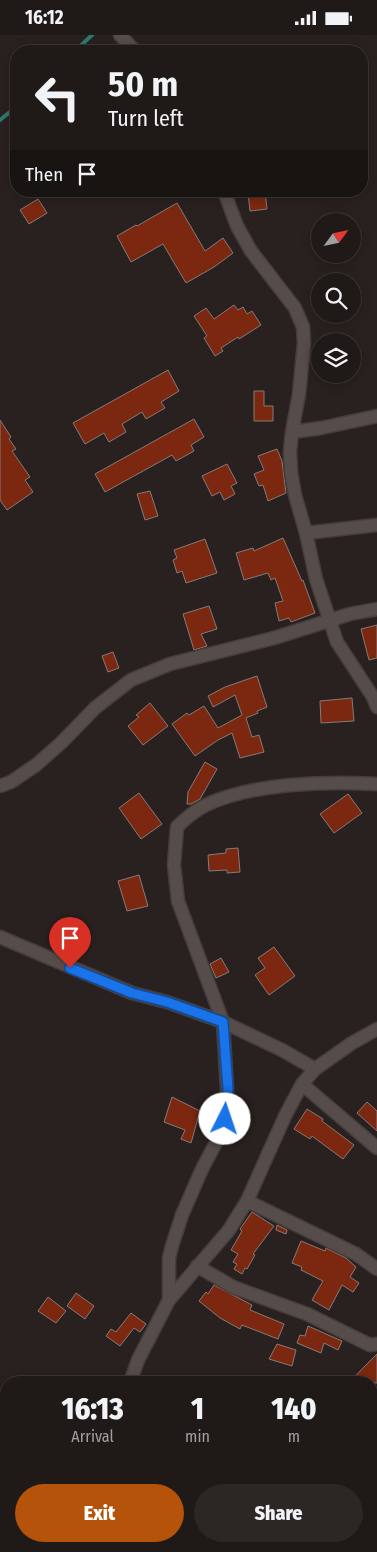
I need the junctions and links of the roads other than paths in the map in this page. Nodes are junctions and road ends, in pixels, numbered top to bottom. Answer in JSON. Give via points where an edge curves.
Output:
{"nodes":[{"id":1,"x":120,"y":35,"type":"edge"},
{"id":2,"x":129,"y":45,"type":"edge"},
{"id":3,"x":226,"y":197,"type":"edge"},
{"id":4,"x":377,"y":416,"type":"edge"},
{"id":5,"x":292,"y":432,"type":"junction"},
{"id":6,"x":377,"y":525,"type":"edge"},
{"id":7,"x":306,"y":533,"type":"junction"},
{"id":8,"x":377,"y":609,"type":"edge"},
{"id":9,"x":330,"y":621,"type":"junction"},
{"id":10,"x":377,"y":707,"type":"edge"},
{"id":11,"x":377,"y":784,"type":"edge"},
{"id":12,"x":0,"y":786,"type":"edge"},
{"id":13,"x":0,"y":937,"type":"edge"},
{"id":14,"x":223,"y":1022,"type":"junction"},
{"id":15,"x":377,"y":1029,"type":"edge"},
{"id":16,"x":316,"y":1069,"type":"junction"},
{"id":17,"x":302,"y":1084,"type":"junction"},
{"id":18,"x":377,"y":1148,"type":"edge"},
{"id":19,"x":247,"y":1201,"type":"junction"},
{"id":20,"x":197,"y":1265,"type":"junction"},
{"id":21,"x":377,"y":1269,"type":"edge"},
{"id":22,"x":169,"y":1300,"type":"junction"},
{"id":23,"x":377,"y":1344,"type":"edge"},
{"id":24,"x":133,"y":1376,"type":"edge"}],
"edges":[{"from":1,"to":2,"type":"street"},
{"from":3,"to":5,"type":"street","via":[[251,251],[295,308],[303,327],[301,377]]},
{"from":4,"to":5,"type":"street"},
{"from":5,"to":7,"type":"street","via":[[291,472]]},
{"from":6,"to":7,"type":"street"},
{"from":7,"to":9,"type":"street"},
{"from":8,"to":9,"type":"street"},
{"from":9,"to":10,"type":"street","via":[[337,642]]},
{"from":9,"to":12,"type":"street","via":[[170,664],[131,680],[95,708],[36,765]]},
{"from":11,"to":14,"type":"street","via":[[286,785],[236,795],[205,806],[177,827],[174,865],[178,901]]},
{"from":13,"to":14,"type":"street","via":[[132,993]]},
{"from":14,"to":16,"type":"street"},
{"from":14,"to":22,"type":"street","via":[[228,1089],[225,1119],[172,1245]]},
{"from":15,"to":16,"type":"street"},
{"from":16,"to":17,"type":"street"},
{"from":17,"to":18,"type":"street"},
{"from":17,"to":19,"type":"street"},
{"from":19,"to":20,"type":"street","via":[[229,1230]]},
{"from":19,"to":21,"type":"street","via":[[356,1254]]},
{"from":20,"to":22,"type":"street"},
{"from":20,"to":23,"type":"street","via":[[233,1287],[307,1313],[370,1345]]},
{"from":22,"to":24,"type":"street"}]}
